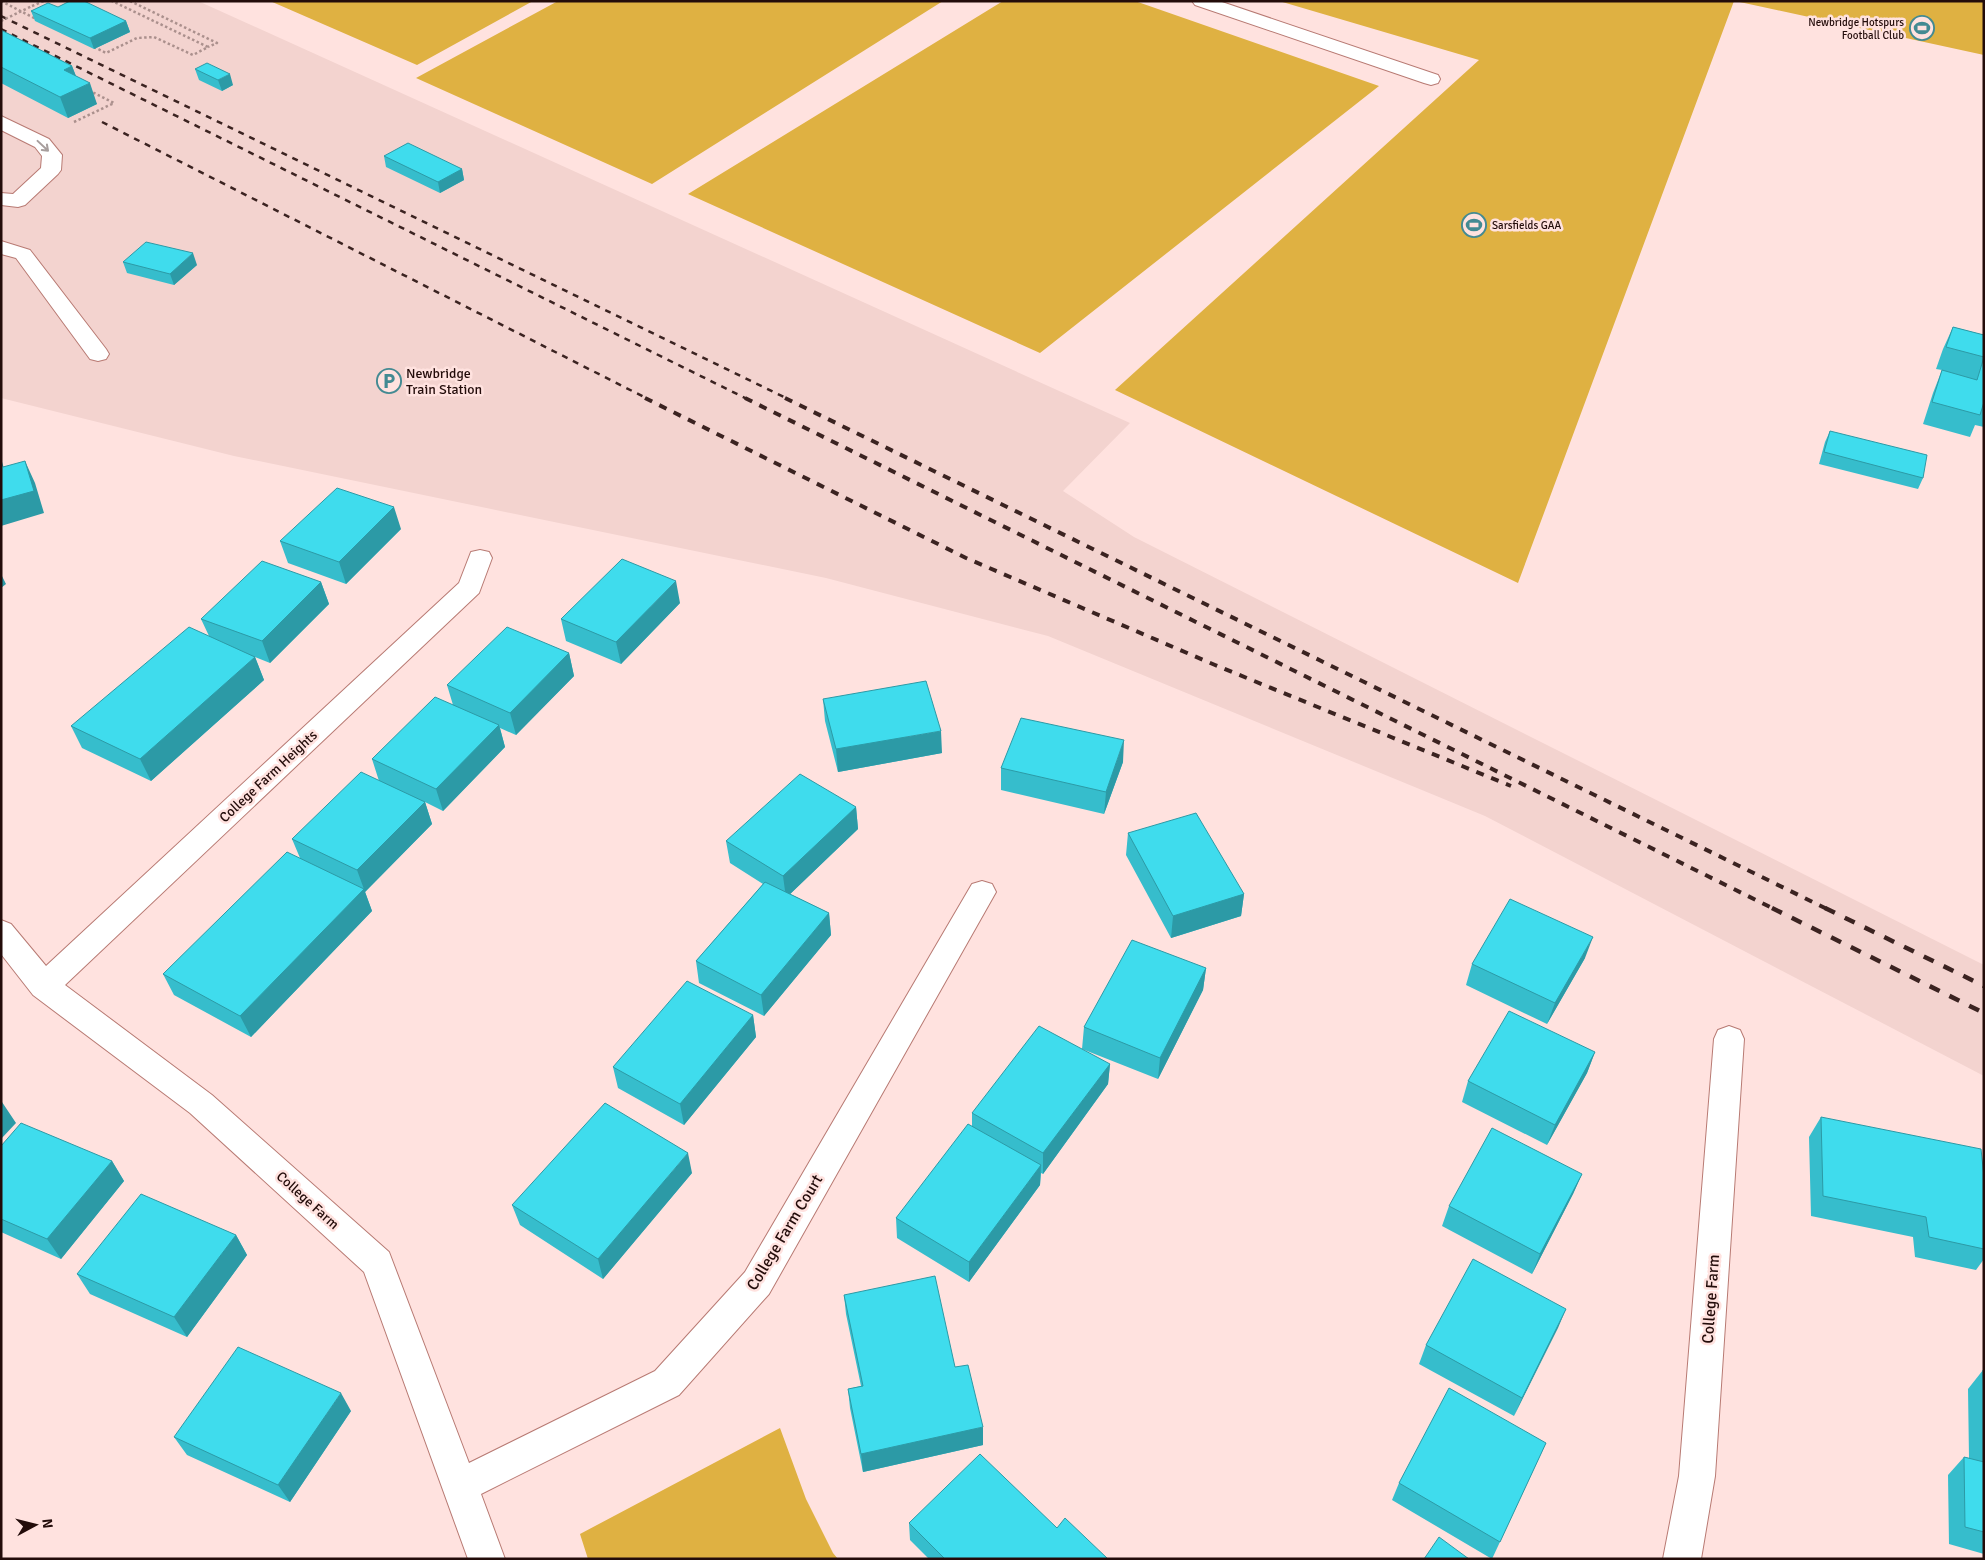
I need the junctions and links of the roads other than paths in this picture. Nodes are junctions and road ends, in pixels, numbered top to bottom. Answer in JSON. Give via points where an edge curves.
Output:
{"nodes":[{"id":1,"x":1201,"y":1,"type":"edge"},
{"id":2,"x":1431,"y":79,"type":"dead end"},
{"id":3,"x":1,"y":122,"type":"edge"},
{"id":4,"x":1,"y":199,"type":"edge"},
{"id":5,"x":1,"y":247,"type":"edge"},
{"id":6,"x":98,"y":354,"type":"dead end"},
{"id":7,"x":480,"y":558,"type":"dead end"},
{"id":8,"x":982,"y":892,"type":"dead end"},
{"id":9,"x":1,"y":932,"type":"edge"},
{"id":10,"x":44,"y":986,"type":"junction"},
{"id":11,"x":1729,"y":1039,"type":"dead end"},
{"id":12,"x":460,"y":1486,"type":"junction"},
{"id":13,"x":487,"y":1559,"type":"edge"},
{"id":14,"x":1682,"y":1559,"type":"edge"}],
"edges":[{"from":1,"to":2,"type":"street"},
{"from":3,"to":4,"type":"street","one_way":true,"via":[[42,143],[52,155],[51,170],[18,201]]},
{"from":5,"to":6,"type":"street","via":[[23,254]]},
{"from":7,"to":10,"type":"street","name":"College Farm Heights","via":[[470,587]]},
{"from":8,"to":12,"type":"street","name":"College Farm Court","via":[[757,1282],[667,1383]]},
{"from":9,"to":10,"type":"street","name":"College Farm"},
{"from":10,"to":12,"type":"street","name":"College Farm","via":[[201,1104],[378,1263]]},
{"from":11,"to":14,"type":"street","name":"College Farm","via":[[1697,1476]]},
{"from":12,"to":13,"type":"street","name":"College Farm"}]}
